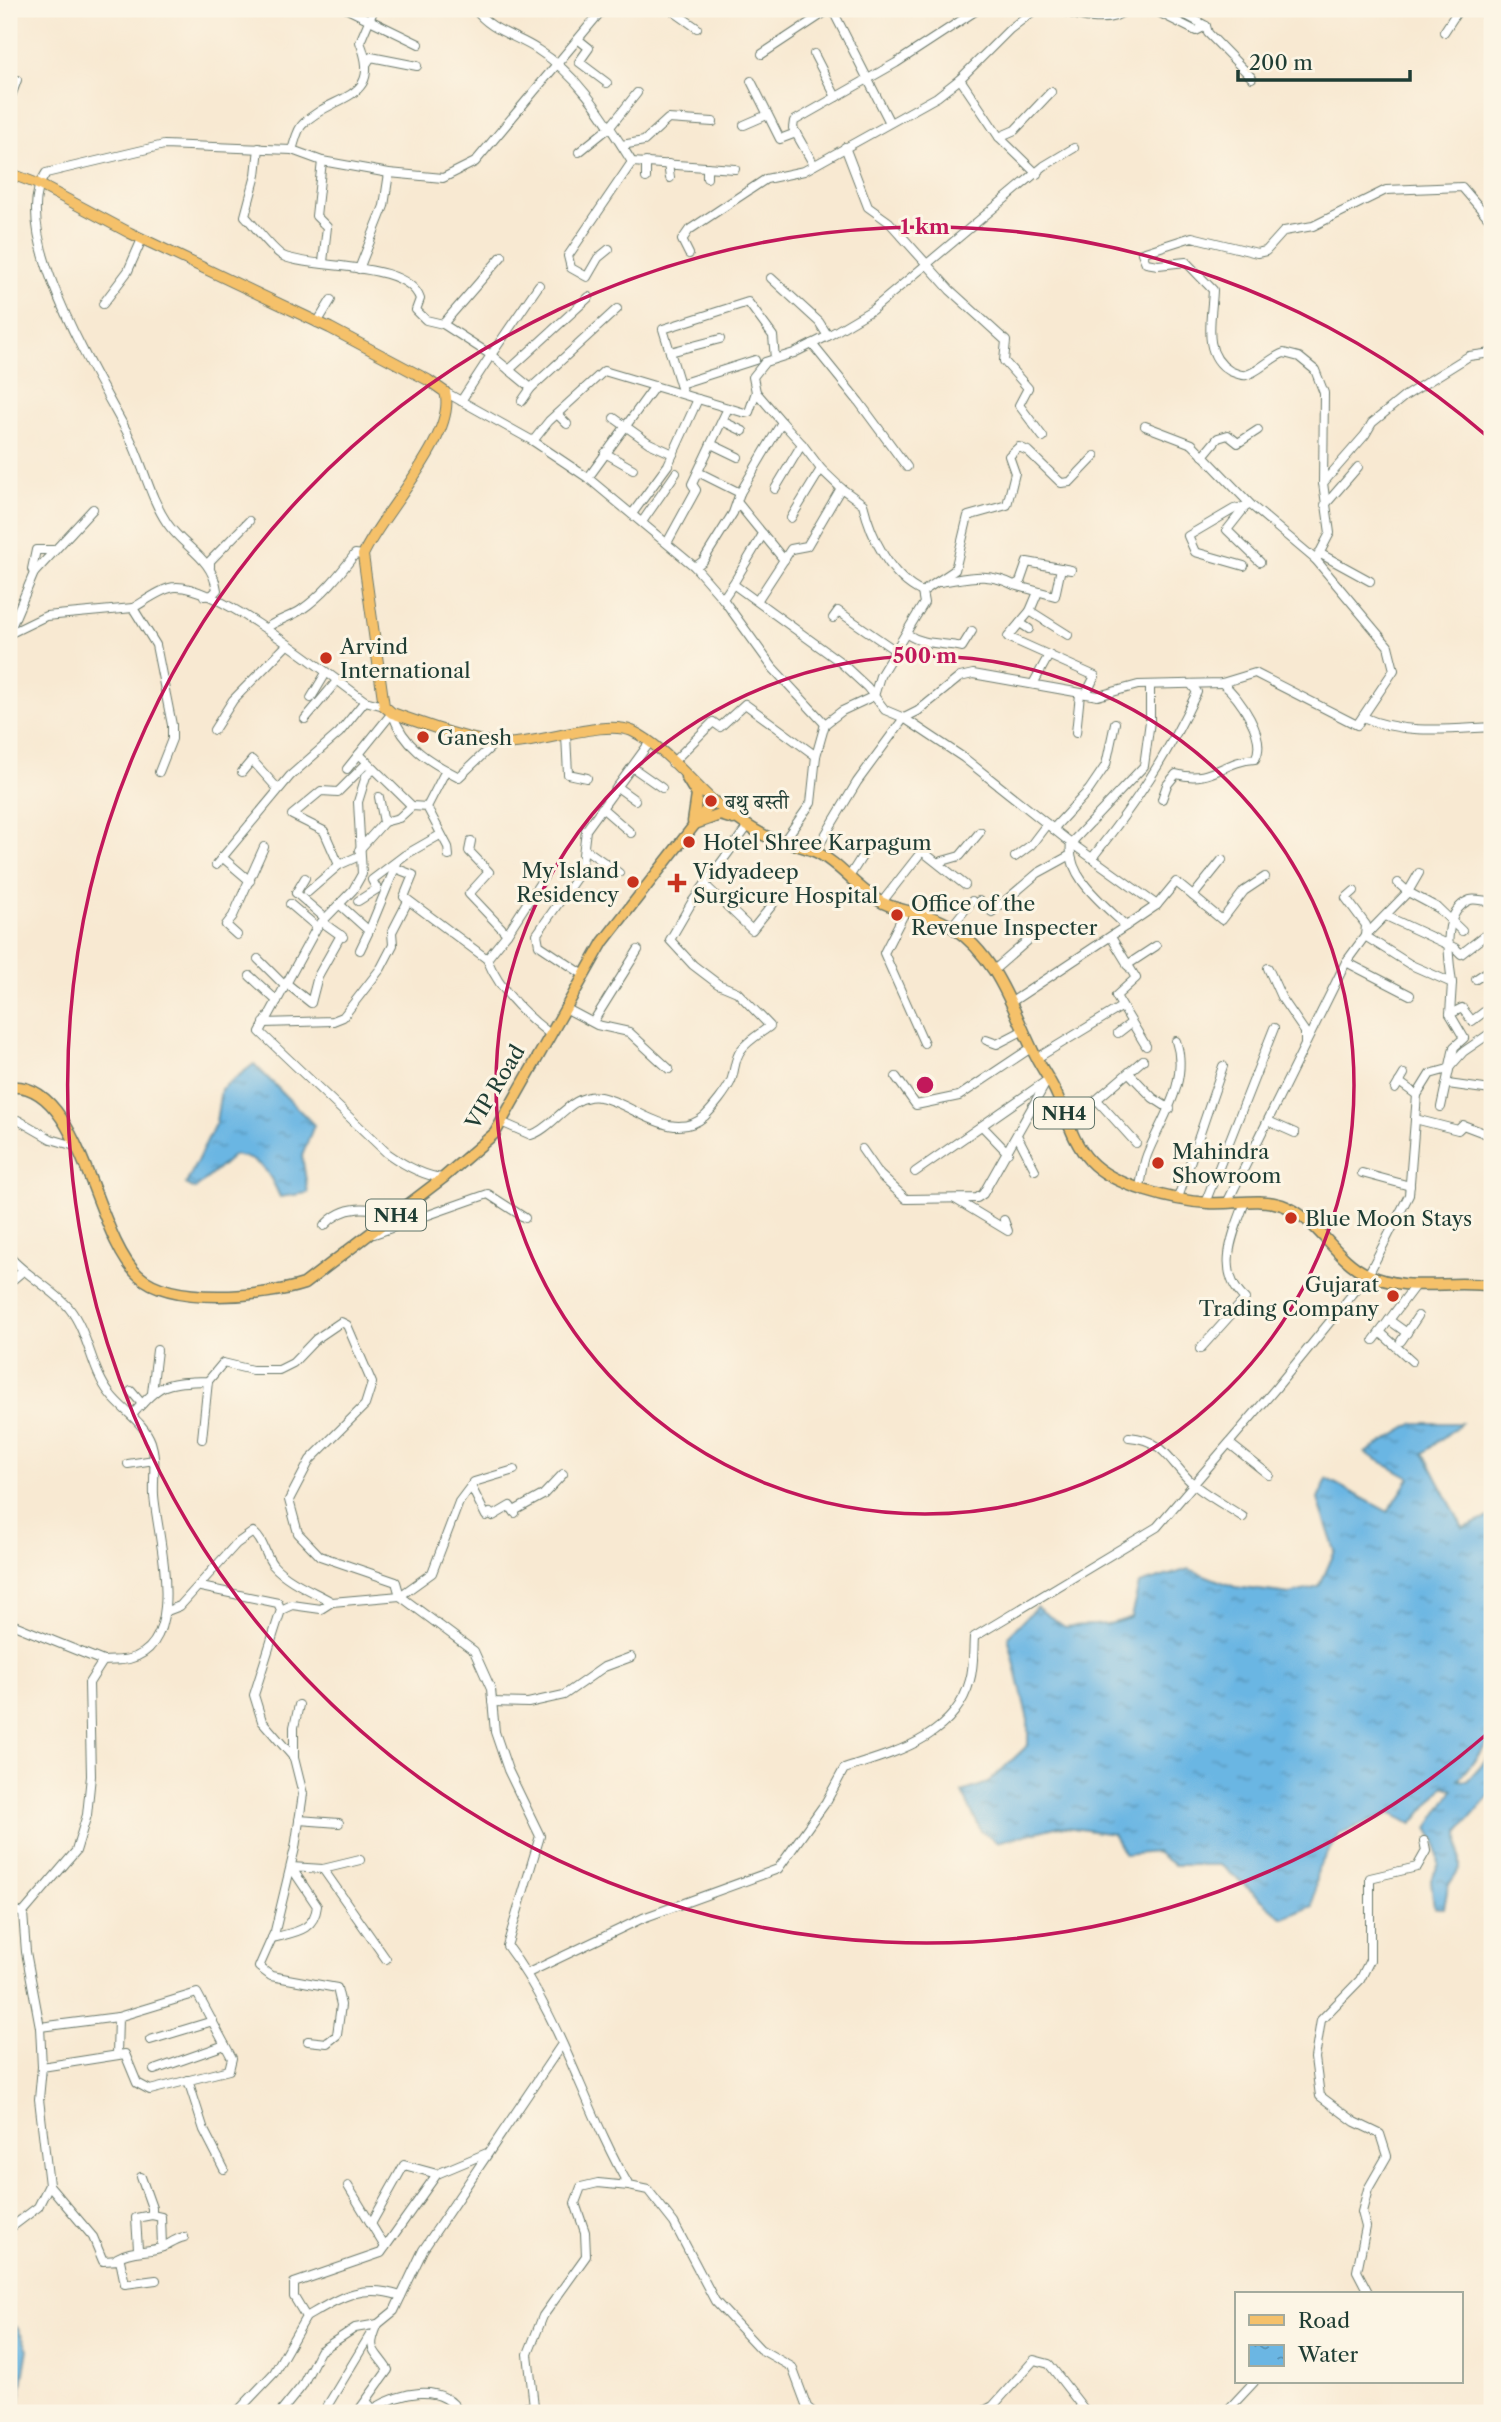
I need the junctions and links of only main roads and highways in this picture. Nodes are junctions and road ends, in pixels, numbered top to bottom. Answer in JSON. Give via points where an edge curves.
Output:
{"nodes":[{"id":1,"x":9,"y":173,"type":"edge"},
{"id":2,"x":686,"y":776,"type":"junction"},
{"id":3,"x":713,"y":801,"type":"junction"},
{"id":4,"x":745,"y":824,"type":"junction"},
{"id":5,"x":692,"y":825,"type":"junction"},
{"id":6,"x":9,"y":1087,"type":"edge"},
{"id":7,"x":1492,"y":1286,"type":"edge"}],
"edges":[{"from":1,"to":2,"type":"main road","via":[[317,323],[445,392],[446,410],[425,459],[363,555],[388,709],[495,743],[630,730]]},
{"from":2,"to":3,"type":"main road"},
{"from":2,"to":5,"type":"highway","via":[[697,795]]},
{"from":3,"to":4,"type":"highway","number":"NH4"},
{"from":3,"to":5,"type":"highway","name":"VIP Road","number":"NH4"},
{"from":4,"to":5,"type":"highway","via":[[720,815]]},
{"from":4,"to":7,"type":"highway","number":"NH4","via":[[815,852],[882,902],[951,926],[994,970],[1080,1147],[1108,1177],[1205,1203],[1282,1205],[1368,1275],[1414,1287]]},
{"from":5,"to":6,"type":"highway","name":"VIP Road","number":"NH4","via":[[603,942],[495,1133],[304,1284],[283,1291],[222,1295],[182,1293],[149,1284],[136,1275],[122,1253],[51,1102],[26,1086]]}]}
